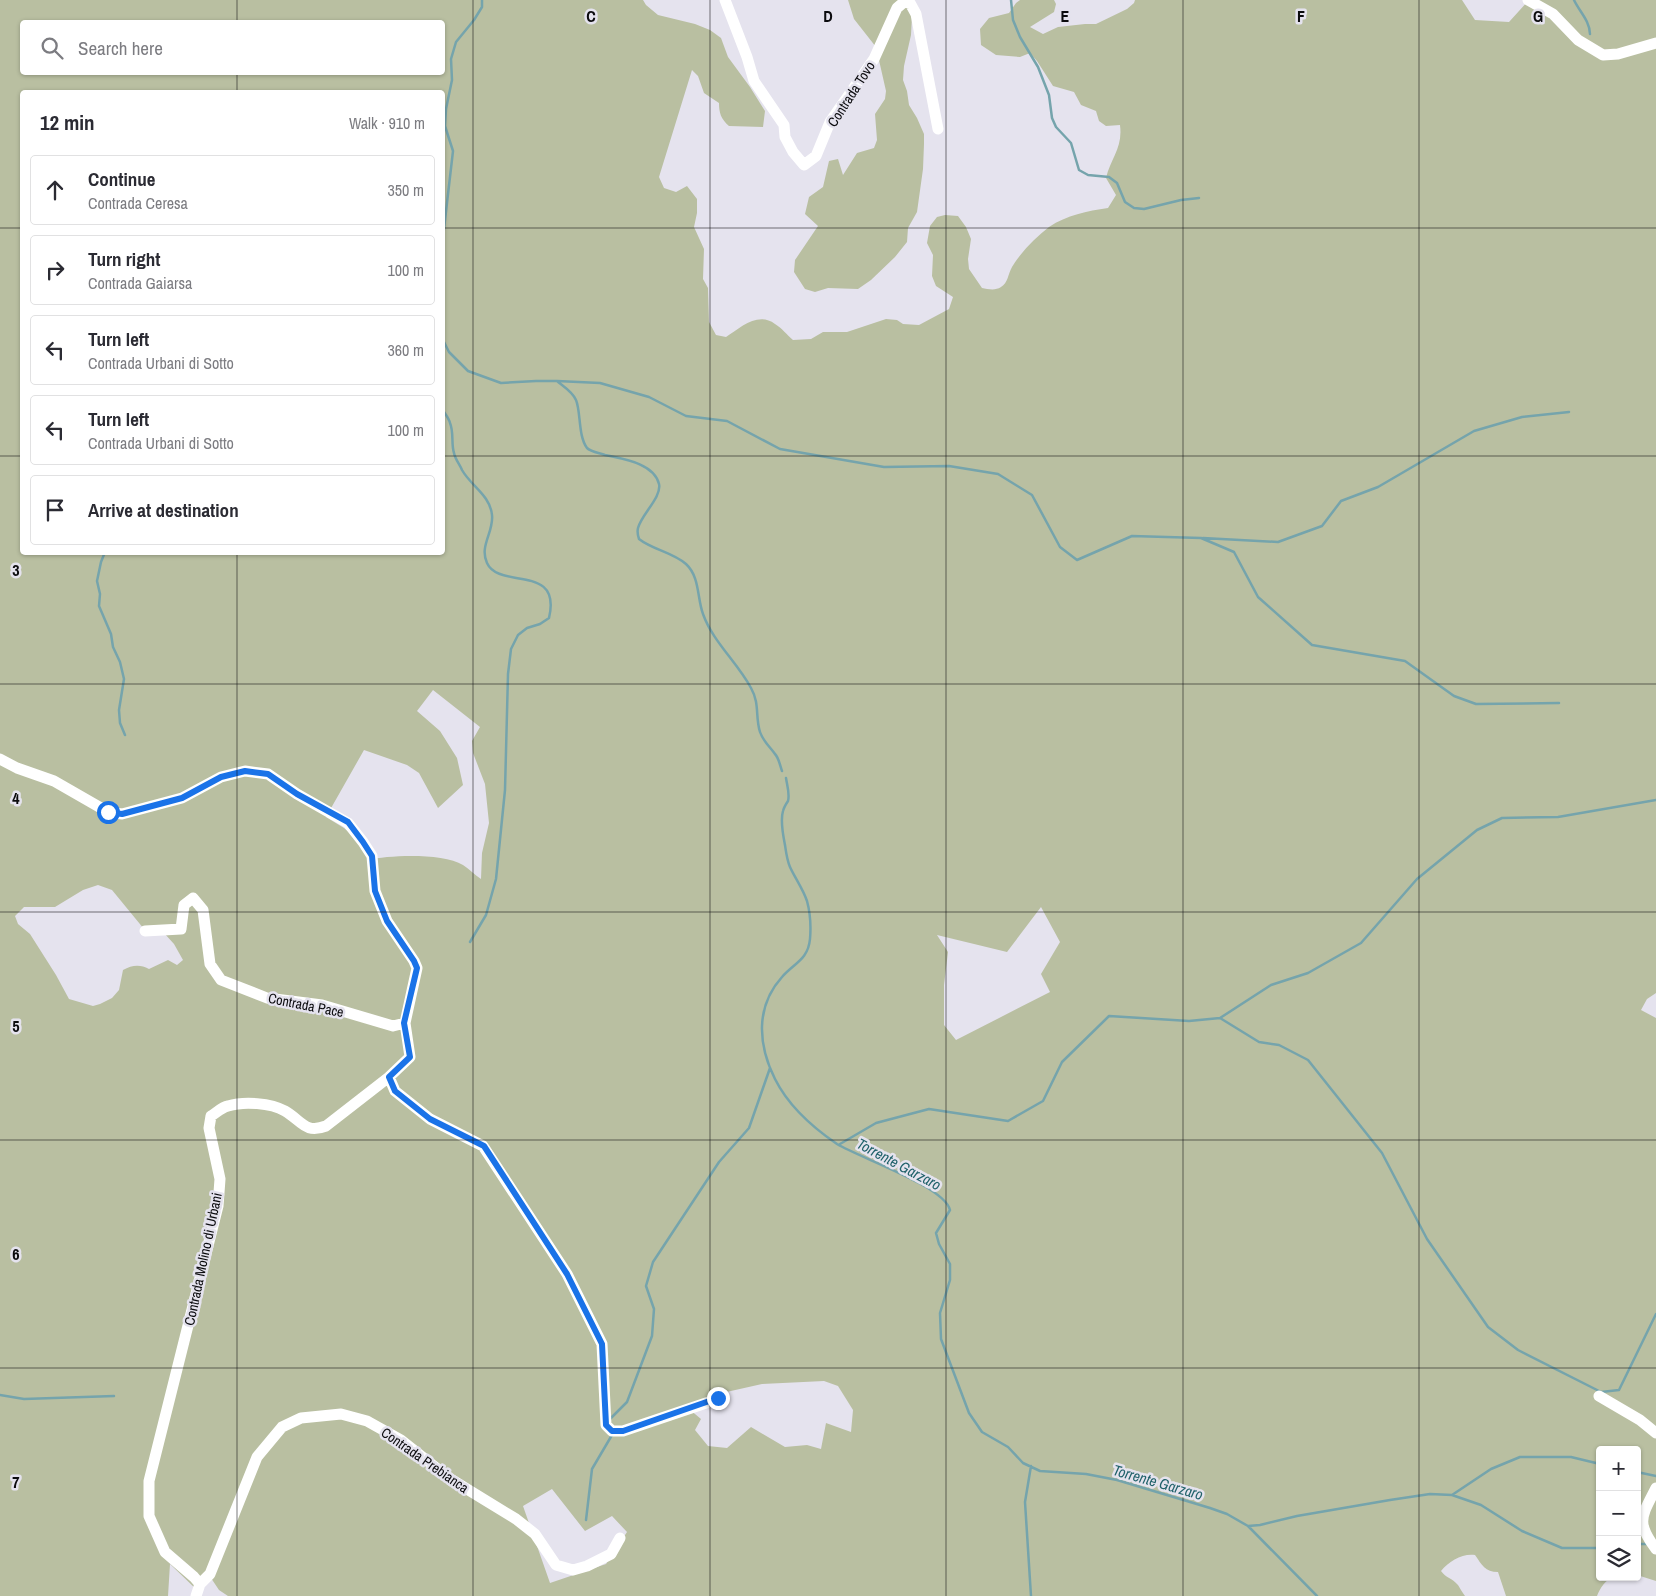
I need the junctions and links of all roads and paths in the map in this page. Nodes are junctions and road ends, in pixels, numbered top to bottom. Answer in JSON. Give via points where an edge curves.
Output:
{"nodes":[{"id":1,"x":725,"y":0,"type":"edge"},
{"id":2,"x":1528,"y":0,"type":"edge"},
{"id":3,"x":1656,"y":43,"type":"edge"},
{"id":4,"x":938,"y":129,"type":"dead end"},
{"id":5,"x":0,"y":759,"type":"edge"},
{"id":6,"x":145,"y":931,"type":"dead end"},
{"id":7,"x":404,"y":1023,"type":"junction"},
{"id":8,"x":389,"y":1077,"type":"junction"},
{"id":9,"x":1599,"y":1396,"type":"dead end"},
{"id":10,"x":718,"y":1398,"type":"dead end"},
{"id":11,"x":1656,"y":1433,"type":"edge"},
{"id":12,"x":1656,"y":1488,"type":"edge"},
{"id":13,"x":620,"y":1538,"type":"dead end"},
{"id":14,"x":1656,"y":1549,"type":"edge"},
{"id":15,"x":200,"y":1584,"type":"junction"},
{"id":16,"x":196,"y":1596,"type":"edge"}],
"edges":[{"from":1,"to":4,"type":"street","name":"Contrada Tovo","via":[[754,81],[784,125],[785,137],[804,165],[816,156],[830,122],[874,59],[897,8],[904,2],[910,3],[916,14]]},
{"from":2,"to":3,"type":"street","via":[[1553,14],[1578,40],[1603,55]]},
{"from":5,"to":7,"type":"street","via":[[54,781],[108,812],[122,814],[182,798],[221,777],[245,771],[268,774],[348,822],[372,856],[375,891],[387,921],[417,968]]},
{"from":6,"to":7,"type":"street","name":"Contrada Pace","via":[[182,929],[184,905],[193,898],[203,910],[210,964],[221,980],[267,998],[322,1005],[393,1026]]},
{"from":7,"to":8,"type":"street","via":[[410,1057]]},
{"from":8,"to":10,"type":"street","via":[[395,1091],[430,1119],[484,1146],[567,1274],[602,1344],[606,1425],[612,1431],[623,1431]]},
{"from":8,"to":15,"type":"street","name":"Contrada Molino di Urbani","via":[[326,1126],[317,1129],[308,1128],[272,1105],[227,1106],[211,1116],[209,1128],[220,1179],[218,1206],[149,1481],[149,1516],[165,1552]]},
{"from":9,"to":11,"type":"street"},
{"from":12,"to":14,"type":"street","via":[[1642,1518],[1643,1530]]},
{"from":13,"to":15,"type":"street","name":"Contrada Prebianca","via":[[611,1554],[588,1566],[573,1570],[556,1565],[535,1534],[449,1478],[402,1440],[367,1421],[341,1414],[300,1418],[282,1426],[257,1457],[210,1574]]},
{"from":15,"to":16,"type":"street","name":"Contrada Prebianca"}]}
